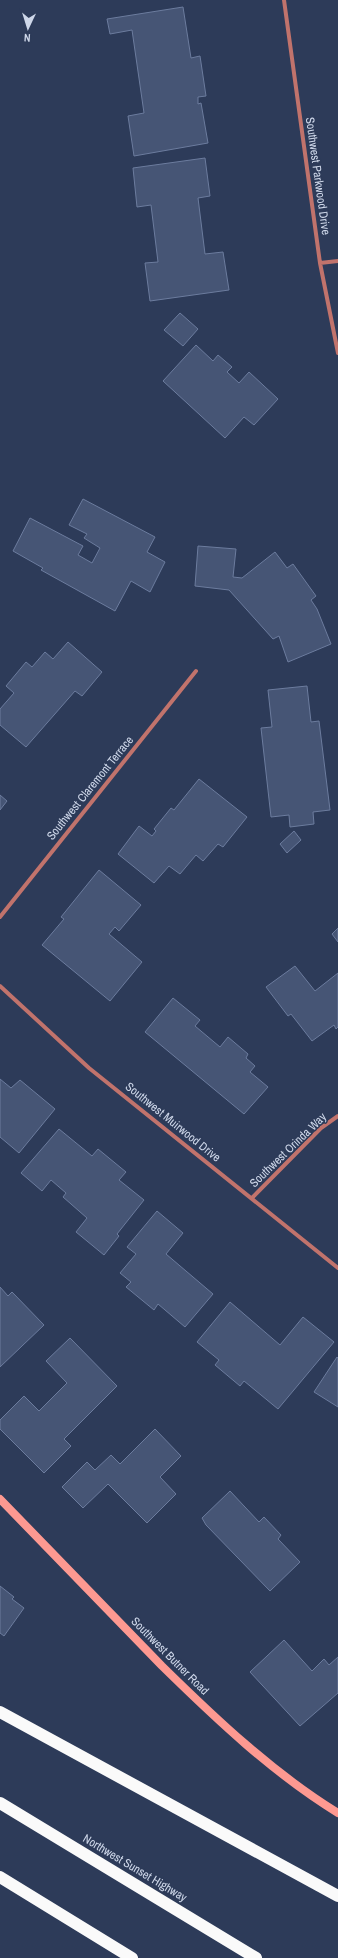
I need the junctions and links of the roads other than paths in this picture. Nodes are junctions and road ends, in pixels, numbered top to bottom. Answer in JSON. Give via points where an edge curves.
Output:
{"nodes":[{"id":1,"x":284,"y":0,"type":"edge"},
{"id":2,"x":338,"y":261,"type":"edge"},
{"id":3,"x":320,"y":263,"type":"junction"},
{"id":4,"x":338,"y":353,"type":"edge"},
{"id":5,"x":196,"y":671,"type":"dead end"},
{"id":6,"x":0,"y":917,"type":"edge"},
{"id":7,"x":0,"y":986,"type":"edge"},
{"id":8,"x":338,"y":1116,"type":"edge"},
{"id":9,"x":252,"y":1198,"type":"junction"},
{"id":10,"x":338,"y":1268,"type":"edge"},
{"id":11,"x":0,"y":1500,"type":"edge"},
{"id":12,"x":0,"y":1712,"type":"edge"},
{"id":13,"x":0,"y":1803,"type":"edge"},
{"id":14,"x":337,"y":1810,"type":"edge"},
{"id":15,"x":0,"y":1877,"type":"edge"},
{"id":16,"x":338,"y":1896,"type":"edge"},
{"id":17,"x":132,"y":1958,"type":"edge"},
{"id":18,"x":256,"y":1958,"type":"edge"}],
"edges":[{"from":1,"to":3,"type":"street","name":"Southwest Parkwood Drive"},
{"from":2,"to":3,"type":"street"},
{"from":3,"to":4,"type":"street","name":"Southwest Parkwood Drive"},
{"from":5,"to":6,"type":"street","name":"Southwest Claremont Terrace"},
{"from":7,"to":9,"type":"street","name":"Southwest Muirwood Drive","via":[[88,1068]]},
{"from":8,"to":9,"type":"street","name":"Southwest Orinda Way","via":[[321,1128]]},
{"from":9,"to":10,"type":"street","name":"Southwest Muirwood Drive"},
{"from":11,"to":14,"type":"street","name":"Southwest Butner Road","via":[[198,1702],[259,1754]]},
{"from":12,"to":16,"type":"highway"},
{"from":13,"to":18,"type":"highway","name":"Northwest Sunset Highway"},
{"from":15,"to":17,"type":"highway"}]}
